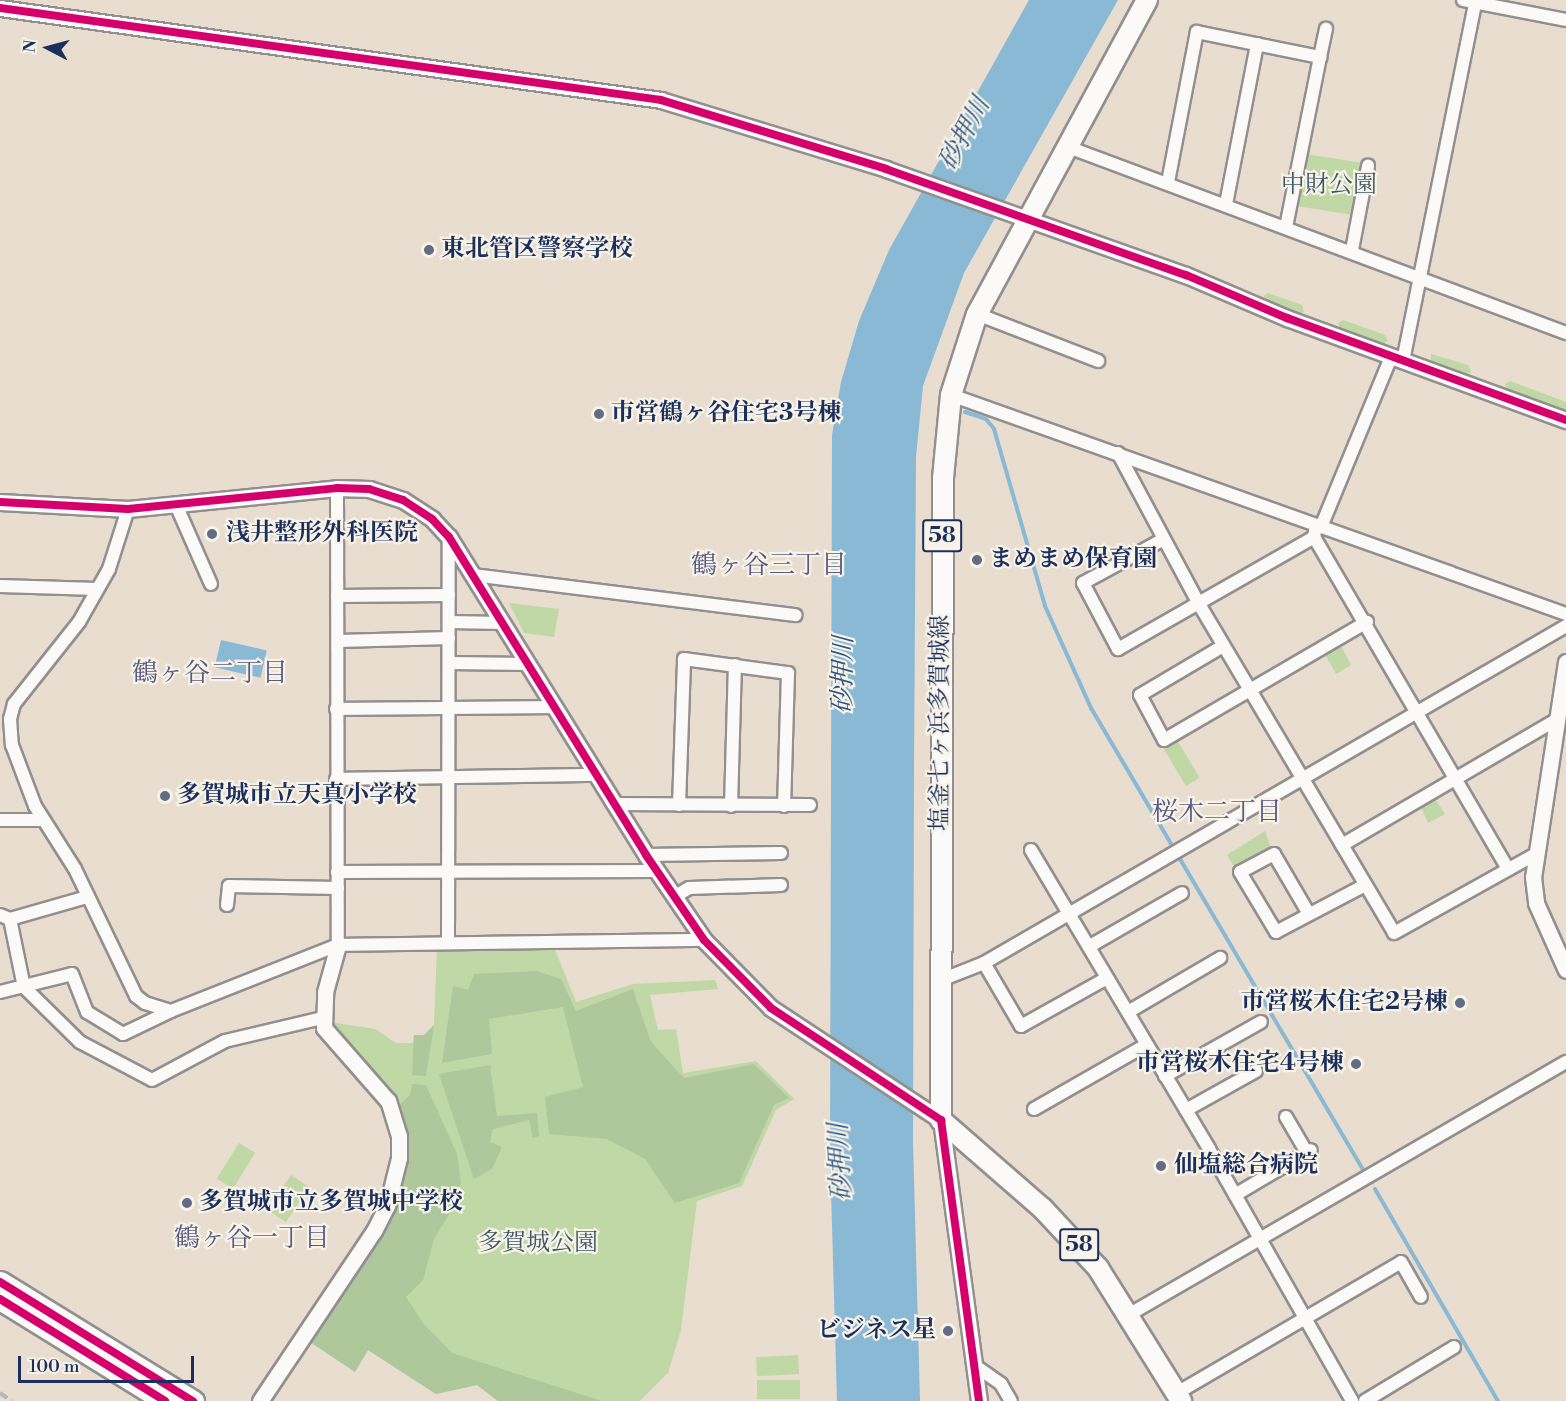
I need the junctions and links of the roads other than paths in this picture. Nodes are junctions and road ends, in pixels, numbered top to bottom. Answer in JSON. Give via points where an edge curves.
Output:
{"nodes":[{"id":1,"x":1147,"y":0,"type":"edge"},
{"id":2,"x":1469,"y":1,"type":"edge"},
{"id":3,"x":0,"y":8,"type":"edge"},
{"id":4,"x":1566,"y":20,"type":"edge"},
{"id":5,"x":1326,"y":29,"type":"dead end"},
{"id":6,"x":1257,"y":44,"type":"junction"},
{"id":7,"x":1320,"y":57,"type":"junction"},
{"id":8,"x":1068,"y":147,"type":"junction"},
{"id":9,"x":1368,"y":166,"type":"dead end"},
{"id":10,"x":1168,"y":182,"type":"junction"},
{"id":11,"x":1226,"y":204,"type":"junction"},
{"id":12,"x":1018,"y":217,"type":"junction"},
{"id":13,"x":1286,"y":226,"type":"junction"},
{"id":14,"x":1352,"y":250,"type":"junction"},
{"id":15,"x":1421,"y":278,"type":"junction"},
{"id":16,"x":977,"y":314,"type":"junction"},
{"id":17,"x":1566,"y":333,"type":"edge"},
{"id":18,"x":1397,"y":359,"type":"junction"},
{"id":19,"x":1098,"y":361,"type":"dead end"},
{"id":20,"x":951,"y":395,"type":"junction"},
{"id":21,"x":1566,"y":420,"type":"edge"},
{"id":22,"x":1118,"y":453,"type":"junction"},
{"id":23,"x":337,"y":488,"type":"junction"},
{"id":24,"x":0,"y":502,"type":"edge"},
{"id":25,"x":177,"y":507,"type":"junction"},
{"id":26,"x":128,"y":509,"type":"junction"},
{"id":27,"x":1317,"y":529,"type":"junction"},
{"id":28,"x":449,"y":537,"type":"junction"},
{"id":29,"x":1162,"y":540,"type":"junction"},
{"id":30,"x":473,"y":575,"type":"junction"},
{"id":31,"x":211,"y":584,"type":"dead end"},
{"id":32,"x":0,"y":586,"type":"edge"},
{"id":33,"x":97,"y":589,"type":"junction"},
{"id":34,"x":449,"y":595,"type":"junction"},
{"id":35,"x":337,"y":596,"type":"junction"},
{"id":36,"x":1199,"y":604,"type":"junction"},
{"id":37,"x":1566,"y":614,"type":"edge"},
{"id":38,"x":796,"y":615,"type":"dead end"},
{"id":39,"x":449,"y":622,"type":"junction"},
{"id":40,"x":1367,"y":622,"type":"junction"},
{"id":41,"x":503,"y":623,"type":"junction"},
{"id":42,"x":1566,"y":626,"type":"edge"},
{"id":43,"x":449,"y":638,"type":"junction"},
{"id":44,"x":338,"y":641,"type":"junction"},
{"id":45,"x":1223,"y":646,"type":"junction"},
{"id":46,"x":1566,"y":662,"type":"edge"},
{"id":47,"x":449,"y":663,"type":"junction"},
{"id":48,"x":528,"y":664,"type":"junction"},
{"id":49,"x":735,"y":665,"type":"junction"},
{"id":50,"x":1249,"y":691,"type":"junction"},
{"id":51,"x":448,"y":707,"type":"junction"},
{"id":52,"x":555,"y":707,"type":"junction"},
{"id":53,"x":336,"y":708,"type":"junction"},
{"id":54,"x":1417,"y":712,"type":"junction"},
{"id":55,"x":1558,"y":719,"type":"junction"},
{"id":56,"x":5,"y":738,"type":"edge"},
{"id":57,"x":596,"y":775,"type":"junction"},
{"id":58,"x":448,"y":778,"type":"junction"},
{"id":59,"x":336,"y":779,"type":"junction"},
{"id":60,"x":1302,"y":779,"type":"junction"},
{"id":61,"x":1456,"y":779,"type":"junction"},
{"id":62,"x":613,"y":804,"type":"junction"},
{"id":63,"x":679,"y":805,"type":"junction"},
{"id":64,"x":810,"y":805,"type":"dead end"},
{"id":65,"x":731,"y":806,"type":"junction"},
{"id":66,"x":784,"y":806,"type":"junction"},
{"id":67,"x":0,"y":820,"type":"edge"},
{"id":68,"x":43,"y":820,"type":"junction"},
{"id":69,"x":1342,"y":845,"type":"junction"},
{"id":70,"x":1031,"y":850,"type":"dead end"},
{"id":71,"x":780,"y":853,"type":"dead end"},
{"id":72,"x":1536,"y":854,"type":"junction"},
{"id":73,"x":645,"y":855,"type":"junction"},
{"id":74,"x":1507,"y":867,"type":"junction"},
{"id":75,"x":656,"y":871,"type":"junction"},
{"id":76,"x":337,"y":872,"type":"junction"},
{"id":77,"x":449,"y":872,"type":"junction"},
{"id":78,"x":781,"y":885,"type":"dead end"},
{"id":79,"x":1365,"y":885,"type":"junction"},
{"id":80,"x":338,"y":888,"type":"junction"},
{"id":81,"x":1182,"y":893,"type":"dead end"},
{"id":82,"x":87,"y":897,"type":"junction"},
{"id":83,"x":674,"y":897,"type":"junction"},
{"id":84,"x":227,"y":905,"type":"dead end"},
{"id":85,"x":1070,"y":913,"type":"junction"},
{"id":86,"x":1309,"y":914,"type":"junction"},
{"id":87,"x":5,"y":917,"type":"edge"},
{"id":88,"x":704,"y":940,"type":"junction"},
{"id":89,"x":448,"y":943,"type":"junction"},
{"id":90,"x":338,"y":945,"type":"junction"},
{"id":91,"x":1090,"y":946,"type":"junction"},
{"id":92,"x":1220,"y":958,"type":"dead end"},
{"id":93,"x":984,"y":963,"type":"junction"},
{"id":94,"x":1566,"y":970,"type":"edge"},
{"id":95,"x":1107,"y":978,"type":"junction"},
{"id":96,"x":941,"y":980,"type":"junction"},
{"id":97,"x":24,"y":987,"type":"junction"},
{"id":98,"x":0,"y":992,"type":"edge"},
{"id":99,"x":171,"y":1011,"type":"junction"},
{"id":100,"x":1128,"y":1012,"type":"junction"},
{"id":101,"x":322,"y":1018,"type":"junction"},
{"id":102,"x":1261,"y":1022,"type":"dead end"},
{"id":103,"x":1146,"y":1045,"type":"junction"},
{"id":104,"x":1566,"y":1062,"type":"edge"},
{"id":105,"x":1256,"y":1071,"type":"dead end"},
{"id":106,"x":1165,"y":1076,"type":"junction"},
{"id":107,"x":1034,"y":1109,"type":"dead end"},
{"id":108,"x":1186,"y":1110,"type":"junction"},
{"id":109,"x":1286,"y":1117,"type":"dead end"},
{"id":110,"x":941,"y":1119,"type":"junction"},
{"id":111,"x":1236,"y":1195,"type":"junction"},
{"id":112,"x":1261,"y":1240,"type":"junction"},
{"id":113,"x":0,"y":1282,"type":"edge"},
{"id":114,"x":1421,"y":1297,"type":"dead end"},
{"id":115,"x":0,"y":1299,"type":"edge"},
{"id":116,"x":1130,"y":1314,"type":"junction"},
{"id":117,"x":1305,"y":1319,"type":"junction"},
{"id":118,"x":1454,"y":1347,"type":"dead end"},
{"id":119,"x":974,"y":1365,"type":"junction"},
{"id":120,"x":1179,"y":1397,"type":"edge"},
{"id":121,"x":165,"y":1401,"type":"edge"},
{"id":122,"x":192,"y":1401,"type":"edge"},
{"id":123,"x":260,"y":1401,"type":"edge"},
{"id":124,"x":979,"y":1401,"type":"edge"},
{"id":125,"x":1011,"y":1401,"type":"edge"},
{"id":126,"x":1353,"y":1401,"type":"edge"},
{"id":127,"x":1365,"y":1401,"type":"edge"}],
"edges":[{"from":1,"to":8,"type":"main road","name":"塩釜七ヶ浜多賀城線","number":"58"},
{"from":2,"to":4,"type":"street"},
{"from":2,"to":15,"type":"street"},
{"from":3,"to":12,"type":"street","via":[[662,100]]},
{"from":5,"to":7,"type":"street"},
{"from":6,"to":7,"type":"street"},
{"from":6,"to":10,"type":"street","via":[[1197,32]]},
{"from":6,"to":11,"type":"street"},
{"from":7,"to":13,"type":"street"},
{"from":8,"to":10,"type":"street"},
{"from":8,"to":12,"type":"main road","name":"塩釜七ヶ浜多賀城線","number":"58"},
{"from":9,"to":14,"type":"street"},
{"from":10,"to":11,"type":"street"},
{"from":11,"to":13,"type":"street"},
{"from":12,"to":16,"type":"main road","name":"塩釜七ヶ浜多賀城線","number":"58"},
{"from":12,"to":18,"type":"street","via":[[1186,275]]},
{"from":13,"to":14,"type":"street"},
{"from":14,"to":15,"type":"street"},
{"from":15,"to":17,"type":"street"},
{"from":15,"to":18,"type":"street"},
{"from":16,"to":19,"type":"street"},
{"from":16,"to":20,"type":"main road","name":"塩釜七ヶ浜多賀城線","number":"58"},
{"from":18,"to":21,"type":"street"},
{"from":18,"to":27,"type":"street"},
{"from":20,"to":22,"type":"street"},
{"from":20,"to":96,"type":"main road","name":"塩釜七ヶ浜多賀城線","number":"58","via":[[943,478]]},
{"from":22,"to":27,"type":"street"},
{"from":22,"to":29,"type":"street"},
{"from":23,"to":25,"type":"street"},
{"from":23,"to":28,"type":"street","via":[[369,489],[403,501],[432,519]]},
{"from":23,"to":35,"type":"street"},
{"from":24,"to":26,"type":"street"},
{"from":25,"to":26,"type":"street"},
{"from":25,"to":31,"type":"street"},
{"from":26,"to":33,"type":"street","via":[[109,569]]},
{"from":27,"to":36,"type":"street"},
{"from":27,"to":37,"type":"street"},
{"from":27,"to":40,"type":"street"},
{"from":28,"to":30,"type":"street"},
{"from":28,"to":34,"type":"street"},
{"from":29,"to":36,"type":"street"},
{"from":29,"to":36,"type":"street","via":[[1083,583],[1118,649]]},
{"from":30,"to":38,"type":"street"},
{"from":30,"to":41,"type":"street"},
{"from":32,"to":33,"type":"street"},
{"from":33,"to":56,"type":"street","via":[[79,622],[14,704]]},
{"from":34,"to":35,"type":"street"},
{"from":34,"to":39,"type":"street"},
{"from":35,"to":44,"type":"street"},
{"from":36,"to":45,"type":"street"},
{"from":39,"to":41,"type":"street"},
{"from":39,"to":43,"type":"street"},
{"from":40,"to":50,"type":"street"},
{"from":40,"to":54,"type":"street"},
{"from":41,"to":48,"type":"street"},
{"from":42,"to":54,"type":"street"},
{"from":43,"to":44,"type":"street"},
{"from":43,"to":47,"type":"street"},
{"from":44,"to":53,"type":"street"},
{"from":45,"to":50,"type":"street"},
{"from":45,"to":50,"type":"street","via":[[1140,695],[1164,740]]},
{"from":46,"to":55,"type":"street"},
{"from":47,"to":48,"type":"street"},
{"from":47,"to":51,"type":"street"},
{"from":48,"to":52,"type":"street"},
{"from":49,"to":63,"type":"street","via":[[684,659]]},
{"from":49,"to":65,"type":"street"},
{"from":49,"to":66,"type":"street","via":[[788,672]]},
{"from":50,"to":60,"type":"street"},
{"from":51,"to":52,"type":"street"},
{"from":51,"to":53,"type":"street"},
{"from":51,"to":58,"type":"street"},
{"from":52,"to":57,"type":"street"},
{"from":53,"to":59,"type":"street"},
{"from":54,"to":60,"type":"street"},
{"from":54,"to":61,"type":"street"},
{"from":55,"to":61,"type":"street"},
{"from":55,"to":72,"type":"street"},
{"from":56,"to":68,"type":"street"},
{"from":57,"to":58,"type":"street"},
{"from":57,"to":62,"type":"street"},
{"from":58,"to":59,"type":"street"},
{"from":58,"to":77,"type":"street"},
{"from":59,"to":76,"type":"street"},
{"from":60,"to":69,"type":"street"},
{"from":60,"to":85,"type":"street"},
{"from":61,"to":69,"type":"street"},
{"from":61,"to":74,"type":"street"},
{"from":62,"to":63,"type":"street"},
{"from":62,"to":73,"type":"street"},
{"from":63,"to":65,"type":"street"},
{"from":64,"to":66,"type":"street"},
{"from":65,"to":66,"type":"street"},
{"from":67,"to":68,"type":"street"},
{"from":68,"to":82,"type":"street","via":[[56,834]]},
{"from":69,"to":79,"type":"street"},
{"from":70,"to":85,"type":"street"},
{"from":71,"to":73,"type":"street"},
{"from":72,"to":74,"type":"street"},
{"from":72,"to":94,"type":"street","via":[[1536,903]]},
{"from":73,"to":75,"type":"street"},
{"from":74,"to":79,"type":"street","via":[[1394,933]]},
{"from":75,"to":77,"type":"street"},
{"from":75,"to":83,"type":"street"},
{"from":76,"to":77,"type":"street"},
{"from":76,"to":80,"type":"street"},
{"from":77,"to":89,"type":"street"},
{"from":78,"to":83,"type":"street","via":[[689,888]]},
{"from":79,"to":86,"type":"street"},
{"from":80,"to":84,"type":"street","via":[[229,886]]},
{"from":80,"to":90,"type":"street"},
{"from":81,"to":91,"type":"street"},
{"from":82,"to":87,"type":"street"},
{"from":82,"to":99,"type":"street","via":[[136,996],[155,1009]]},
{"from":83,"to":88,"type":"street"},
{"from":85,"to":91,"type":"street"},
{"from":85,"to":93,"type":"street"},
{"from":86,"to":86,"type":"street","via":[[1276,932],[1240,872],[1275,854]]},
{"from":87,"to":97,"type":"street"},
{"from":88,"to":89,"type":"street"},
{"from":88,"to":110,"type":"street","via":[[753,994]]},
{"from":89,"to":90,"type":"street"},
{"from":90,"to":99,"type":"street"},
{"from":90,"to":101,"type":"street"},
{"from":91,"to":95,"type":"street"},
{"from":92,"to":100,"type":"street"},
{"from":93,"to":95,"type":"street","via":[[1021,1026]]},
{"from":93,"to":96,"type":"street"},
{"from":95,"to":100,"type":"street"},
{"from":96,"to":110,"type":"main road","name":"塩釜七ヶ浜多賀城線","number":"58"},
{"from":97,"to":98,"type":"street"},
{"from":97,"to":99,"type":"street","via":[[72,974],[87,1012],[123,1034]]},
{"from":97,"to":101,"type":"street","via":[[80,1042],[152,1080],[225,1041]]},
{"from":100,"to":103,"type":"street"},
{"from":101,"to":123,"type":"street","via":[[332,1041],[369,1075],[388,1101],[399,1136],[399,1158],[387,1206],[374,1231]]},
{"from":102,"to":106,"type":"street"},
{"from":103,"to":106,"type":"street"},
{"from":103,"to":107,"type":"street"},
{"from":104,"to":112,"type":"street"},
{"from":105,"to":108,"type":"street"},
{"from":106,"to":108,"type":"street"},
{"from":108,"to":111,"type":"street"},
{"from":109,"to":111,"type":"street","via":[[1309,1151]]},
{"from":110,"to":116,"type":"main road","number":"58","via":[[1065,1230]]},
{"from":110,"to":119,"type":"street"},
{"from":111,"to":112,"type":"street"},
{"from":112,"to":116,"type":"street"},
{"from":112,"to":117,"type":"street"},
{"from":113,"to":122,"type":"highway"},
{"from":114,"to":117,"type":"street","via":[[1401,1262]]},
{"from":115,"to":121,"type":"highway"},
{"from":116,"to":120,"type":"main road","number":"58"},
{"from":117,"to":120,"type":"street"},
{"from":117,"to":126,"type":"street"},
{"from":118,"to":127,"type":"street"},
{"from":119,"to":124,"type":"street"},
{"from":119,"to":125,"type":"street","via":[[1001,1384]]}]}
